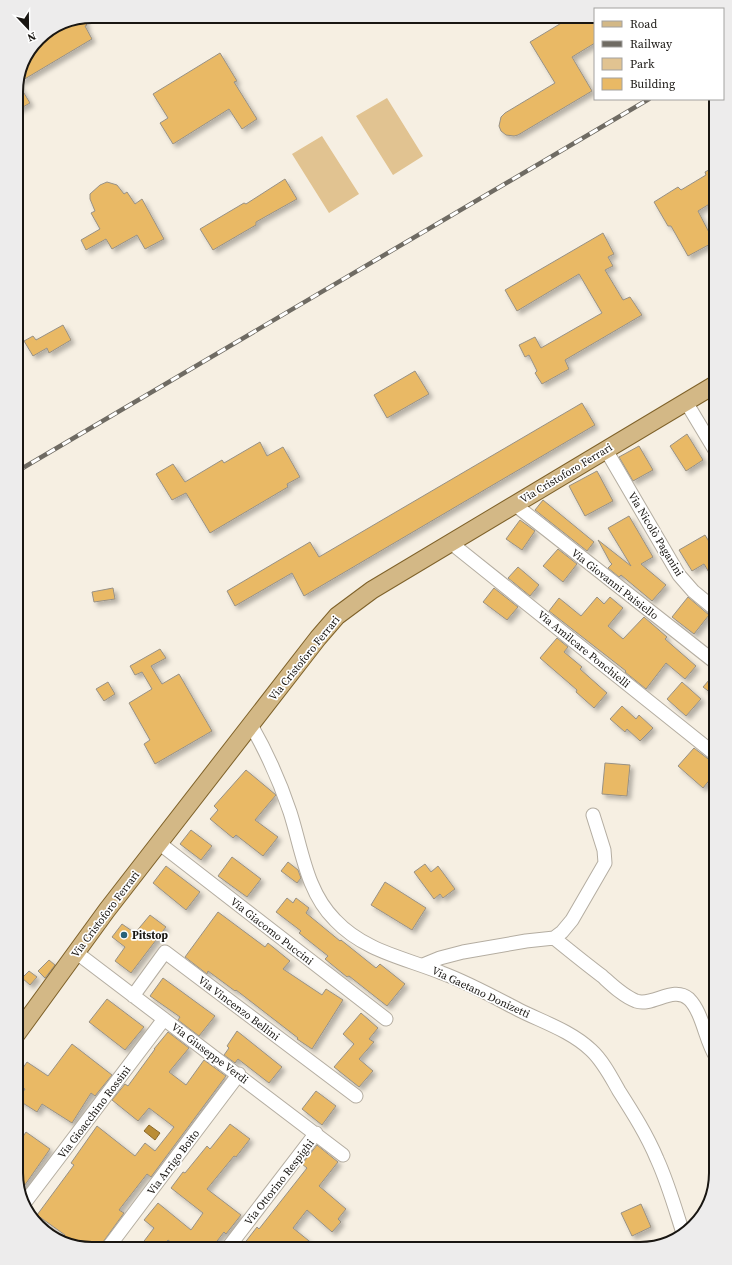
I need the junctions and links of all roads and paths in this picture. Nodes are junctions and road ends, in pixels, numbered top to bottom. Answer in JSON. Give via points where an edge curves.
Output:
{"nodes":[{"id":1,"x":709,"y":388,"type":"edge"},
{"id":2,"x":686,"y":402,"type":"junction"},
{"id":3,"x":709,"y":440,"type":"edge"},
{"id":4,"x":606,"y":450,"type":"junction"},
{"id":5,"x":514,"y":504,"type":"junction"},
{"id":6,"x":451,"y":542,"type":"junction"},
{"id":7,"x":709,"y":604,"type":"edge"},
{"id":8,"x":709,"y":657,"type":"edge"},
{"id":9,"x":251,"y":725,"type":"junction"},
{"id":10,"x":709,"y":748,"type":"edge"},
{"id":11,"x":593,"y":815,"type":"dead end"},
{"id":12,"x":159,"y":843,"type":"junction"},
{"id":13,"x":554,"y":938,"type":"junction"},
{"id":14,"x":77,"y":953,"type":"junction"},
{"id":15,"x":423,"y":965,"type":"junction"},
{"id":16,"x":133,"y":996,"type":"junction"},
{"id":17,"x":164,"y":1019,"type":"junction"},
{"id":18,"x":386,"y":1019,"type":"dead end"},
{"id":19,"x":23,"y":1026,"type":"edge"},
{"id":20,"x":709,"y":1043,"type":"edge"},
{"id":21,"x":239,"y":1074,"type":"junction"},
{"id":22,"x":356,"y":1096,"type":"dead end"},
{"id":23,"x":316,"y":1133,"type":"junction"},
{"id":24,"x":343,"y":1155,"type":"dead end"},
{"id":25,"x":28,"y":1198,"type":"edge"},
{"id":26,"x":681,"y":1228,"type":"edge"},
{"id":27,"x":112,"y":1242,"type":"edge"},
{"id":28,"x":232,"y":1242,"type":"edge"}],
"edges":[{"from":1,"to":2,"type":"main road","name":"Via Cristoforo Ferrari"},
{"from":2,"to":3,"type":"street"},
{"from":2,"to":4,"type":"main road","name":"Via Cristoforo Ferrari"},
{"from":4,"to":5,"type":"main road","name":"Via Cristoforo Ferrari"},
{"from":4,"to":7,"type":"street","name":"Via Nicolò Paganini","via":[[679,574],[693,591]]},
{"from":5,"to":6,"type":"main road","name":"Via Cristoforo Ferrari"},
{"from":5,"to":8,"type":"street","name":"Via Giovanni Paisiello"},
{"from":6,"to":9,"type":"main road","name":"Via Cristoforo Ferrari","via":[[369,592],[338,616]]},
{"from":6,"to":10,"type":"street","name":"Via Amilcare Ponchielli"},
{"from":9,"to":12,"type":"main road","name":"Via Cristoforo Ferrari"},
{"from":9,"to":15,"type":"street","name":"Via Gaetano Donizetti","via":[[280,784],[311,882],[326,910],[343,928],[371,947]]},
{"from":11,"to":13,"type":"street","via":[[604,850],[605,863],[569,924]]},
{"from":12,"to":14,"type":"main road","name":"Via Cristoforo Ferrari"},
{"from":12,"to":18,"type":"street","name":"Via Giacomo Puccini"},
{"from":13,"to":15,"type":"street","via":[[463,952]]},
{"from":13,"to":20,"type":"street","via":[[616,989],[635,1000],[645,1002],[676,994],[688,998],[696,1010]]},
{"from":14,"to":16,"type":"street","name":"Via Giuseppe Verdi"},
{"from":14,"to":19,"type":"main road","name":"Via Cristoforo Ferrari"},
{"from":15,"to":26,"type":"street","name":"Via Gaetano Donizetti","via":[[463,981],[567,1033],[591,1050],[604,1066],[648,1139],[666,1181]]},
{"from":16,"to":17,"type":"street","name":"Via Giuseppe Verdi"},
{"from":16,"to":22,"type":"street","name":"Via Vincenzo Bellini","via":[[165,952]]},
{"from":17,"to":21,"type":"street","name":"Via Giuseppe Verdi"},
{"from":17,"to":25,"type":"street","name":"Via Gioacchino Rossini"},
{"from":21,"to":23,"type":"street","name":"Via Giuseppe Verdi"},
{"from":21,"to":27,"type":"street","name":"Via Arrigo Boito"},
{"from":23,"to":24,"type":"street","name":"Via Giuseppe Verdi"},
{"from":23,"to":28,"type":"street","name":"Via Ottorino Respighi"}]}
